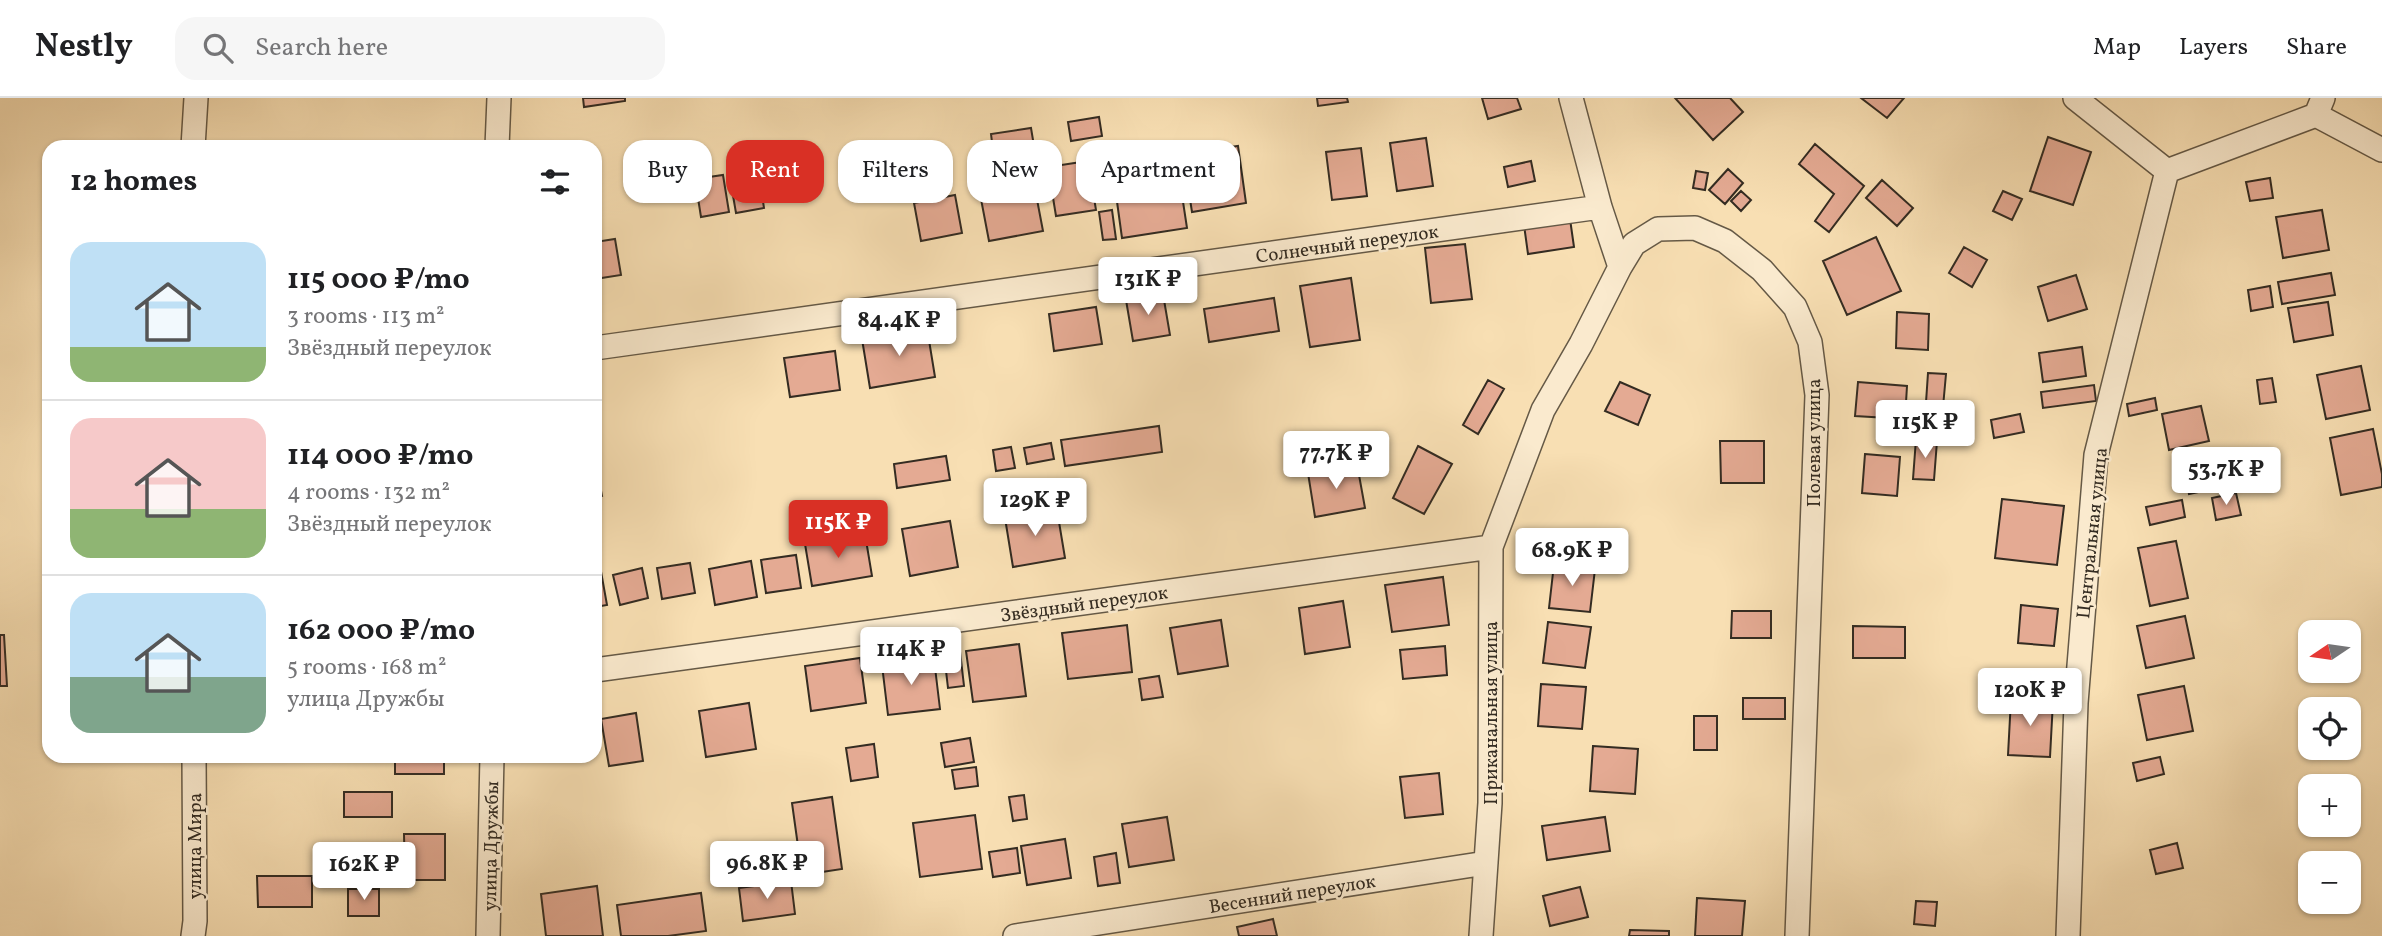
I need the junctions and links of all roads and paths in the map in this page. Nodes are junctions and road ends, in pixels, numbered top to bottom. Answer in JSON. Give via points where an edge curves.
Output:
{"nodes":[{"id":1,"x":195,"y":98,"type":"edge"},
{"id":2,"x":499,"y":98,"type":"edge"},
{"id":3,"x":1571,"y":98,"type":"edge"},
{"id":4,"x":2075,"y":98,"type":"edge"},
{"id":5,"x":2319,"y":106,"type":"edge"},
{"id":6,"x":193,"y":140,"type":"edge"},
{"id":7,"x":497,"y":140,"type":"edge"},
{"id":8,"x":2382,"y":150,"type":"edge"},
{"id":9,"x":2167,"y":171,"type":"junction"},
{"id":10,"x":1600,"y":207,"type":"junction"},
{"id":11,"x":1620,"y":267,"type":"junction"},
{"id":12,"x":602,"y":347,"type":"edge"},
{"id":13,"x":1491,"y":547,"type":"junction"},
{"id":14,"x":602,"y":669,"type":"edge"},
{"id":15,"x":194,"y":763,"type":"edge"},
{"id":16,"x":492,"y":763,"type":"edge"},
{"id":17,"x":1486,"y":863,"type":"junction"},
{"id":18,"x":193,"y":936,"type":"edge"},
{"id":19,"x":488,"y":936,"type":"edge"},
{"id":20,"x":1014,"y":936,"type":"edge"},
{"id":21,"x":1481,"y":936,"type":"edge"},
{"id":22,"x":1797,"y":936,"type":"edge"},
{"id":23,"x":2068,"y":936,"type":"edge"}],
"edges":[{"from":1,"to":6,"type":"street"},
{"from":2,"to":7,"type":"street"},
{"from":3,"to":10,"type":"street"},
{"from":4,"to":9,"type":"street"},
{"from":5,"to":8,"type":"street"},
{"from":5,"to":9,"type":"street"},
{"from":9,"to":23,"type":"street","name":"Центральная улица","via":[[2096,455],[2076,703]]},
{"from":10,"to":11,"type":"street"},
{"from":10,"to":12,"type":"street","name":"Солнечный переулок"},
{"from":11,"to":13,"type":"street","name":"Приканальная улица","via":[[1543,410]]},
{"from":11,"to":22,"type":"street","name":"Полевая улица","via":[[1634,244],[1658,229],[1695,229],[1726,241],[1762,270],[1795,307],[1810,342],[1817,395]]},
{"from":13,"to":14,"type":"street","name":"Звёздный переулок"},
{"from":13,"to":17,"type":"street","name":"Приканальная улица"},
{"from":15,"to":18,"type":"street","name":"улица Мира"},
{"from":16,"to":19,"type":"street","name":"улица Дружбы"},
{"from":17,"to":20,"type":"street","name":"Весенний переулок"},
{"from":17,"to":21,"type":"street","name":"Приканальная улица"}]}
